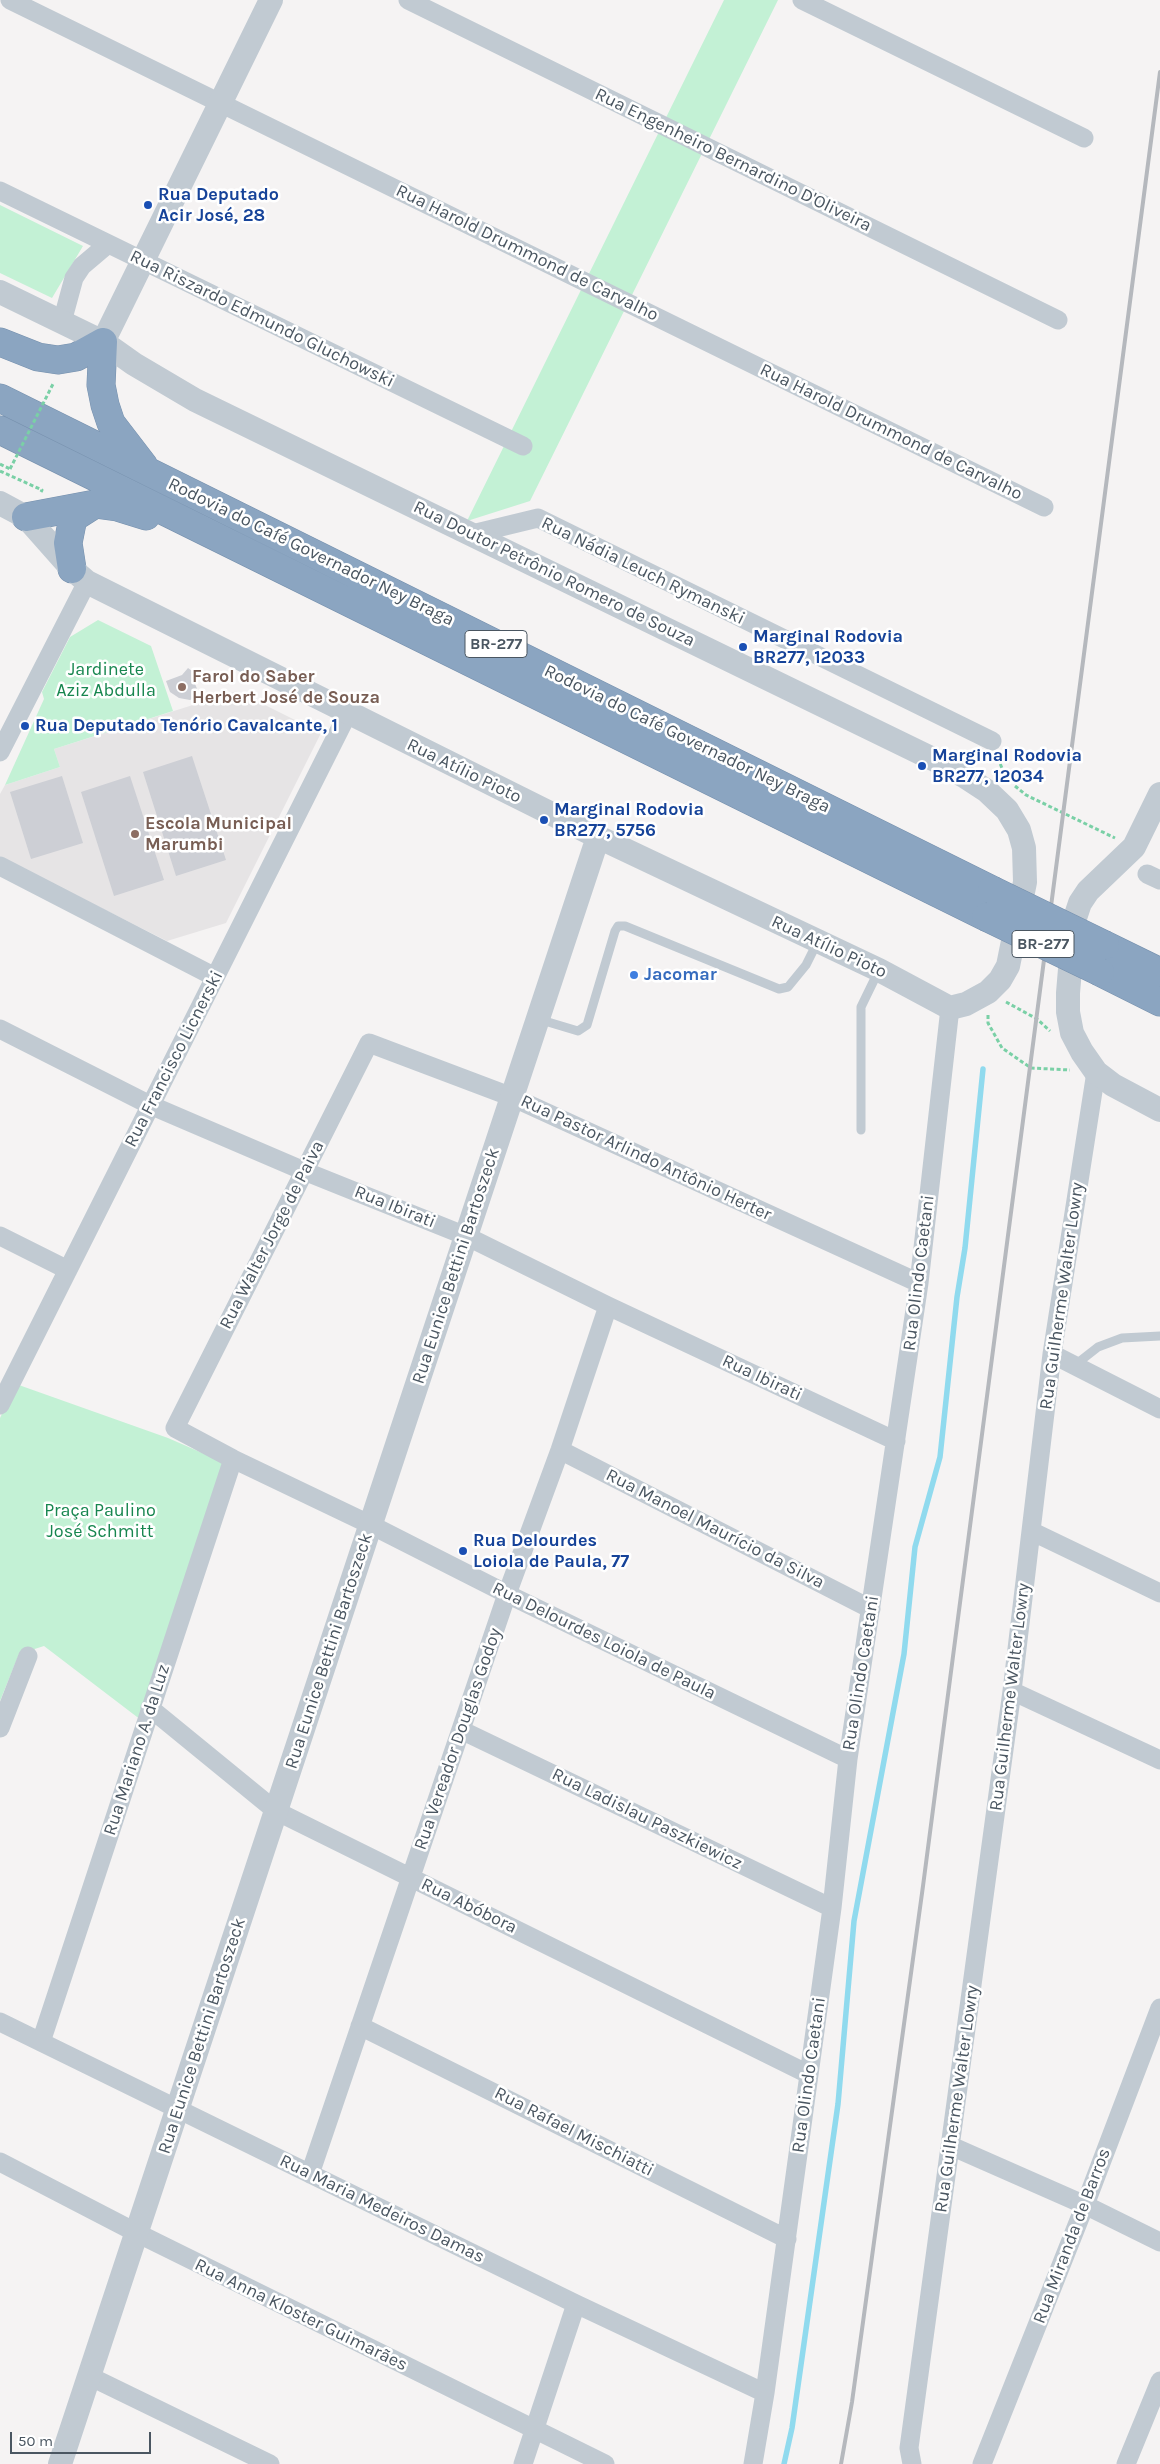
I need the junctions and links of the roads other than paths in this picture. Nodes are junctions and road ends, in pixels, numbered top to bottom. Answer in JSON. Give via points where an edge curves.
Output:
{"nodes":[{"id":1,"x":10,"y":0,"type":"edge"},
{"id":2,"x":271,"y":0,"type":"edge"},
{"id":3,"x":408,"y":0,"type":"edge"},
{"id":4,"x":802,"y":0,"type":"edge"},
{"id":5,"x":220,"y":103,"type":"junction"},
{"id":6,"x":1084,"y":138,"type":"dead end"},
{"id":7,"x":0,"y":191,"type":"edge"},
{"id":8,"x":108,"y":244,"type":"junction"},
{"id":9,"x":143,"y":260,"type":"junction"},
{"id":10,"x":0,"y":292,"type":"edge"},
{"id":11,"x":1058,"y":320,"type":"dead end"},
{"id":12,"x":62,"y":322,"type":"junction"},
{"id":13,"x":0,"y":342,"type":"edge"},
{"id":14,"x":103,"y":342,"type":"junction"},
{"id":15,"x":0,"y":398,"type":"edge"},
{"id":16,"x":0,"y":430,"type":"edge"},
{"id":17,"x":523,"y":446,"type":"dead end"},
{"id":18,"x":150,"y":472,"type":"junction"},
{"id":19,"x":0,"y":503,"type":"edge"},
{"id":20,"x":95,"y":504,"type":"junction"},
{"id":21,"x":33,"y":506,"type":"junction"},
{"id":22,"x":1044,"y":507,"type":"dead end"},
{"id":23,"x":472,"y":534,"type":"junction"},
{"id":24,"x":212,"y":535,"type":"junction"},
{"id":25,"x":79,"y":575,"type":"junction"},
{"id":26,"x":348,"y":713,"type":"junction"},
{"id":27,"x":992,"y":741,"type":"road end"},
{"id":28,"x":0,"y":752,"type":"edge"},
{"id":29,"x":1160,"y":794,"type":"edge"},
{"id":30,"x":598,"y":838,"type":"junction"},
{"id":31,"x":0,"y":866,"type":"edge"},
{"id":32,"x":818,"y":941,"type":"junction"},
{"id":33,"x":879,"y":970,"type":"junction"},
{"id":34,"x":1160,"y":972,"type":"edge"},
{"id":35,"x":215,"y":977,"type":"junction"},
{"id":36,"x":1160,"y":1002,"type":"edge"},
{"id":37,"x":950,"y":1008,"type":"junction"},
{"id":38,"x":538,"y":1019,"type":"junction"},
{"id":39,"x":0,"y":1029,"type":"edge"},
{"id":40,"x":369,"y":1043,"type":"joint"},
{"id":41,"x":1096,"y":1072,"type":"junction"},
{"id":42,"x":512,"y":1097,"type":"junction"},
{"id":43,"x":150,"y":1105,"type":"junction"},
{"id":44,"x":1160,"y":1110,"type":"edge"},
{"id":45,"x":861,"y":1130,"type":"dead end"},
{"id":46,"x":304,"y":1171,"type":"junction"},
{"id":47,"x":0,"y":1236,"type":"edge"},
{"id":48,"x":466,"y":1236,"type":"junction"},
{"id":49,"x":68,"y":1270,"type":"junction"},
{"id":50,"x":919,"y":1283,"type":"junction"},
{"id":51,"x":608,"y":1306,"type":"junction"},
{"id":52,"x":1160,"y":1336,"type":"edge"},
{"id":53,"x":1052,"y":1354,"type":"junction"},
{"id":54,"x":1074,"y":1366,"type":"junction"},
{"id":55,"x":0,"y":1405,"type":"edge"},
{"id":56,"x":1160,"y":1409,"type":"edge"},
{"id":57,"x":175,"y":1428,"type":"joint"},
{"id":58,"x":896,"y":1441,"type":"junction"},
{"id":59,"x":560,"y":1450,"type":"junction"},
{"id":60,"x":233,"y":1459,"type":"junction"},
{"id":61,"x":371,"y":1525,"type":"junction"},
{"id":62,"x":1031,"y":1531,"type":"junction"},
{"id":63,"x":1160,"y":1593,"type":"edge"},
{"id":64,"x":507,"y":1594,"type":"junction"},
{"id":65,"x":871,"y":1609,"type":"junction"},
{"id":66,"x":28,"y":1656,"type":"dead end"},
{"id":67,"x":1012,"y":1691,"type":"junction"},
{"id":68,"x":150,"y":1708,"type":"junction"},
{"id":69,"x":0,"y":1728,"type":"edge"},
{"id":70,"x":461,"y":1730,"type":"junction"},
{"id":71,"x":848,"y":1759,"type":"junction"},
{"id":72,"x":1160,"y":1760,"type":"edge"},
{"id":73,"x":276,"y":1811,"type":"junction"},
{"id":74,"x":411,"y":1877,"type":"junction"},
{"id":75,"x":832,"y":1908,"type":"junction"},
{"id":76,"x":1160,"y":2008,"type":"edge"},
{"id":77,"x":0,"y":2022,"type":"edge"},
{"id":78,"x":360,"y":2026,"type":"junction"},
{"id":79,"x":42,"y":2042,"type":"junction"},
{"id":80,"x":808,"y":2074,"type":"junction"},
{"id":81,"x":178,"y":2110,"type":"junction"},
{"id":82,"x":950,"y":2146,"type":"junction"},
{"id":83,"x":0,"y":2162,"type":"edge"},
{"id":84,"x":310,"y":2174,"type":"junction"},
{"id":85,"x":1085,"y":2205,"type":"junction"},
{"id":86,"x":137,"y":2233,"type":"junction"},
{"id":87,"x":787,"y":2239,"type":"junction"},
{"id":88,"x":1160,"y":2242,"type":"edge"},
{"id":89,"x":576,"y":2304,"type":"junction"},
{"id":90,"x":89,"y":2376,"type":"junction"},
{"id":91,"x":1160,"y":2381,"type":"edge"},
{"id":92,"x":765,"y":2393,"type":"junction"},
{"id":93,"x":534,"y":2430,"type":"junction"},
{"id":94,"x":911,"y":2463,"type":"edge"},
{"id":95,"x":60,"y":2464,"type":"edge"},
{"id":96,"x":270,"y":2464,"type":"edge"},
{"id":97,"x":523,"y":2464,"type":"edge"},
{"id":98,"x":605,"y":2464,"type":"edge"},
{"id":99,"x":753,"y":2464,"type":"edge"},
{"id":100,"x":982,"y":2464,"type":"edge"},
{"id":101,"x":1126,"y":2464,"type":"edge"}],
"edges":[{"from":1,"to":5,"type":"street","name":"Rua Harold Drummond de Carvalho"},
{"from":2,"to":5,"type":"street"},
{"from":3,"to":11,"type":"street","name":"Rua Engenheiro Bernardino D'Oliveira"},
{"from":4,"to":6,"type":"street"},
{"from":5,"to":9,"type":"street"},
{"from":5,"to":22,"type":"street","name":"Rua Harold Drummond de Carvalho"},
{"from":7,"to":8,"type":"street","name":"Rua Riszardo Edmundo Gluchowski"},
{"from":8,"to":9,"type":"street","name":"Rua Riszardo Edmundo Gluchowski"},
{"from":8,"to":12,"type":"street","via":[[82,266],[74,278]]},
{"from":9,"to":14,"type":"street"},
{"from":9,"to":17,"type":"street","name":"Rua Riszardo Edmundo Gluchowski"},
{"from":10,"to":12,"type":"street","name":"Rua Doutor Petrônio Romero de Souza"},
{"from":12,"to":14,"type":"street","name":"Rua Doutor Petrônio Romero de Souza"},
{"from":13,"to":14,"type":"highway","via":[[38,357],[58,360],[76,357]]},
{"from":14,"to":18,"type":"highway","via":[[101,385],[108,414],[124,441]]},
{"from":14,"to":23,"type":"street","name":"Rua Doutor Petrônio Romero de Souza","via":[[195,400]]},
{"from":15,"to":18,"type":"highway","name":"Rodovia do Café Governador Ney Braga","number":"BR-277"},
{"from":16,"to":24,"type":"highway","name":"Rodovia do Café Governador Ney Braga","number":"BR-277"},
{"from":18,"to":34,"type":"highway","name":"Rodovia do Café Governador Ney Braga","number":"BR-277","bridge":true},
{"from":19,"to":21,"type":"street","name":"Rua Atílio Pioto"},
{"from":20,"to":21,"type":"highway"},
{"from":20,"to":24,"type":"highway","via":[[117,507]]},
{"from":20,"to":25,"type":"highway","via":[[73,518],[68,543]]},
{"from":21,"to":25,"type":"street","name":"Rua Atílio Pioto"},
{"from":23,"to":27,"type":"street","name":"Rua Nádia Leuch Rymanski","via":[[538,518]]},
{"from":23,"to":37,"type":"street","name":"Rua Doutor Petrônio Romero de Souza","via":[[937,760],[979,786],[1007,810],[1019,830],[1026,866],[1008,966],[988,992],[966,1004]]},
{"from":24,"to":36,"type":"highway","name":"Rodovia do Café Governador Ney Braga","number":"BR-277","bridge":true},
{"from":25,"to":26,"type":"street","name":"Rua Atílio Pioto"},
{"from":25,"to":28,"type":"street"},
{"from":26,"to":30,"type":"street","name":"Rua Atílio Pioto"},
{"from":26,"to":35,"type":"street","name":"Rua Francisco Licnerski"},
{"from":29,"to":41,"type":"street","via":[[1134,847],[1088,891],[1074,921],[1068,1012],[1072,1033]]},
{"from":30,"to":32,"type":"street","name":"Rua Atílio Pioto"},
{"from":30,"to":38,"type":"street","name":"Rua Eunice Bettini Bartoszeck"},
{"from":31,"to":35,"type":"street"},
{"from":32,"to":33,"type":"street","name":"Rua Atílio Pioto"},
{"from":32,"to":38,"type":"lane","via":[[788,987],[779,989],[625,926],[618,926],[587,1025],[578,1031]]},
{"from":33,"to":37,"type":"street","name":"Rua Atílio Pioto"},
{"from":33,"to":45,"type":"lane","via":[[861,1007]]},
{"from":35,"to":43,"type":"street","name":"Rua Francisco Licnerski"},
{"from":37,"to":50,"type":"street","name":"Rua Olindo Caetani"},
{"from":38,"to":42,"type":"street","name":"Rua Eunice Bettini Bartoszeck"},
{"from":39,"to":43,"type":"street","name":"Rua Ibirati"},
{"from":40,"to":42,"type":"street","name":"Rua Pastor Arlindo Antônio Herter"},
{"from":40,"to":46,"type":"street","name":"Rua Walter Jorge de Paiva"},
{"from":41,"to":44,"type":"street"},
{"from":41,"to":53,"type":"street","name":"Rua Guilherme Walter Lowry"},
{"from":42,"to":48,"type":"street","name":"Rua Eunice Bettini Bartoszeck"},
{"from":42,"to":50,"type":"street","name":"Rua Pastor Arlindo Antônio Herter"},
{"from":43,"to":46,"type":"street","name":"Rua Ibirati"},
{"from":43,"to":49,"type":"street","name":"Rua Francisco Licnerski"},
{"from":46,"to":48,"type":"street","name":"Rua Ibirati"},
{"from":46,"to":57,"type":"street","name":"Rua Walter Jorge de Paiva"},
{"from":47,"to":49,"type":"street"},
{"from":48,"to":51,"type":"street","name":"Rua Ibirati"},
{"from":48,"to":61,"type":"street","name":"Rua Eunice Bettini Bartoszeck"},
{"from":49,"to":55,"type":"street","name":"Rua Francisco Licnerski"},
{"from":50,"to":58,"type":"street","name":"Rua Olindo Caetani"},
{"from":51,"to":58,"type":"street","name":"Rua Ibirati"},
{"from":51,"to":59,"type":"street","name":"Rua Vereador Douglas Godoy"},
{"from":52,"to":54,"type":"lane","via":[[1122,1338],[1098,1347]]},
{"from":53,"to":54,"type":"street"},
{"from":53,"to":62,"type":"street","name":"Rua Guilherme Walter Lowry"},
{"from":54,"to":56,"type":"street"},
{"from":57,"to":60,"type":"street","name":"Rua Delourdes Loiola de Paula"},
{"from":58,"to":65,"type":"street","name":"Rua Olindo Caetani"},
{"from":59,"to":64,"type":"street","name":"Rua Vereador Douglas Godoy"},
{"from":59,"to":65,"type":"street","name":"Rua Manoel Maurício da Silva"},
{"from":60,"to":61,"type":"street","name":"Rua Delourdes Loiola de Paula"},
{"from":60,"to":68,"type":"street","name":"Rua Mariano A. da Luz"},
{"from":61,"to":64,"type":"street","name":"Rua Delourdes Loiola de Paula"},
{"from":61,"to":73,"type":"street","name":"Rua Eunice Bettini Bartoszeck"},
{"from":62,"to":63,"type":"street"},
{"from":62,"to":67,"type":"street","name":"Rua Guilherme Walter Lowry"},
{"from":64,"to":70,"type":"street","name":"Rua Vereador Douglas Godoy"},
{"from":64,"to":71,"type":"street","name":"Rua Delourdes Loiola de Paula"},
{"from":65,"to":71,"type":"street","name":"Rua Olindo Caetani"},
{"from":66,"to":69,"type":"street"},
{"from":67,"to":72,"type":"street"},
{"from":67,"to":82,"type":"street","name":"Rua Guilherme Walter Lowry"},
{"from":68,"to":73,"type":"street","name":"Rua Abóbora"},
{"from":68,"to":79,"type":"street","name":"Rua Mariano A. da Luz"},
{"from":70,"to":74,"type":"street","name":"Rua Vereador Douglas Godoy"},
{"from":70,"to":75,"type":"street","name":"Rua Ladislau Paszkiewicz"},
{"from":71,"to":75,"type":"street","name":"Rua Olindo Caetani"},
{"from":73,"to":74,"type":"street","name":"Rua Abóbora"},
{"from":73,"to":81,"type":"street","name":"Rua Eunice Bettini Bartoszeck"},
{"from":74,"to":78,"type":"street","name":"Rua Vereador Douglas Godoy"},
{"from":74,"to":80,"type":"street","name":"Rua Abóbora"},
{"from":75,"to":80,"type":"street","name":"Rua Olindo Caetani"},
{"from":76,"to":85,"type":"street","name":"Rua Miranda de Barros"},
{"from":77,"to":79,"type":"street","name":"Rua Maria Medeiros Damas"},
{"from":78,"to":84,"type":"street","name":"Rua Vereador Douglas Godoy"},
{"from":78,"to":87,"type":"street","name":"Rua Rafael Mischiatti"},
{"from":79,"to":81,"type":"street","name":"Rua Maria Medeiros Damas"},
{"from":80,"to":87,"type":"street","name":"Rua Olindo Caetani"},
{"from":81,"to":84,"type":"street","name":"Rua Maria Medeiros Damas"},
{"from":81,"to":86,"type":"street","name":"Rua Eunice Bettini Bartoszeck"},
{"from":82,"to":85,"type":"street"},
{"from":82,"to":94,"type":"street","name":"Rua Guilherme Walter Lowry","via":[[909,2448]]},
{"from":83,"to":86,"type":"street","name":"Rua Anna Kloster Guimarães"},
{"from":84,"to":89,"type":"street","name":"Rua Maria Medeiros Damas"},
{"from":85,"to":88,"type":"street"},
{"from":85,"to":100,"type":"street","name":"Rua Miranda de Barros"},
{"from":86,"to":90,"type":"street","name":"Rua Eunice Bettini Bartoszeck"},
{"from":86,"to":93,"type":"street","name":"Rua Anna Kloster Guimarães"},
{"from":87,"to":92,"type":"street","name":"Rua Olindo Caetani"},
{"from":89,"to":92,"type":"street","name":"Rua Maria Medeiros Damas"},
{"from":89,"to":93,"type":"street"},
{"from":90,"to":95,"type":"street","name":"Rua Eunice Bettini Bartoszeck"},
{"from":90,"to":96,"type":"street"},
{"from":91,"to":101,"type":"street"},
{"from":92,"to":99,"type":"street","name":"Rua Olindo Caetani"},
{"from":93,"to":97,"type":"street"},
{"from":93,"to":98,"type":"street","name":"Rua Anna Kloster Guimarães"}]}
